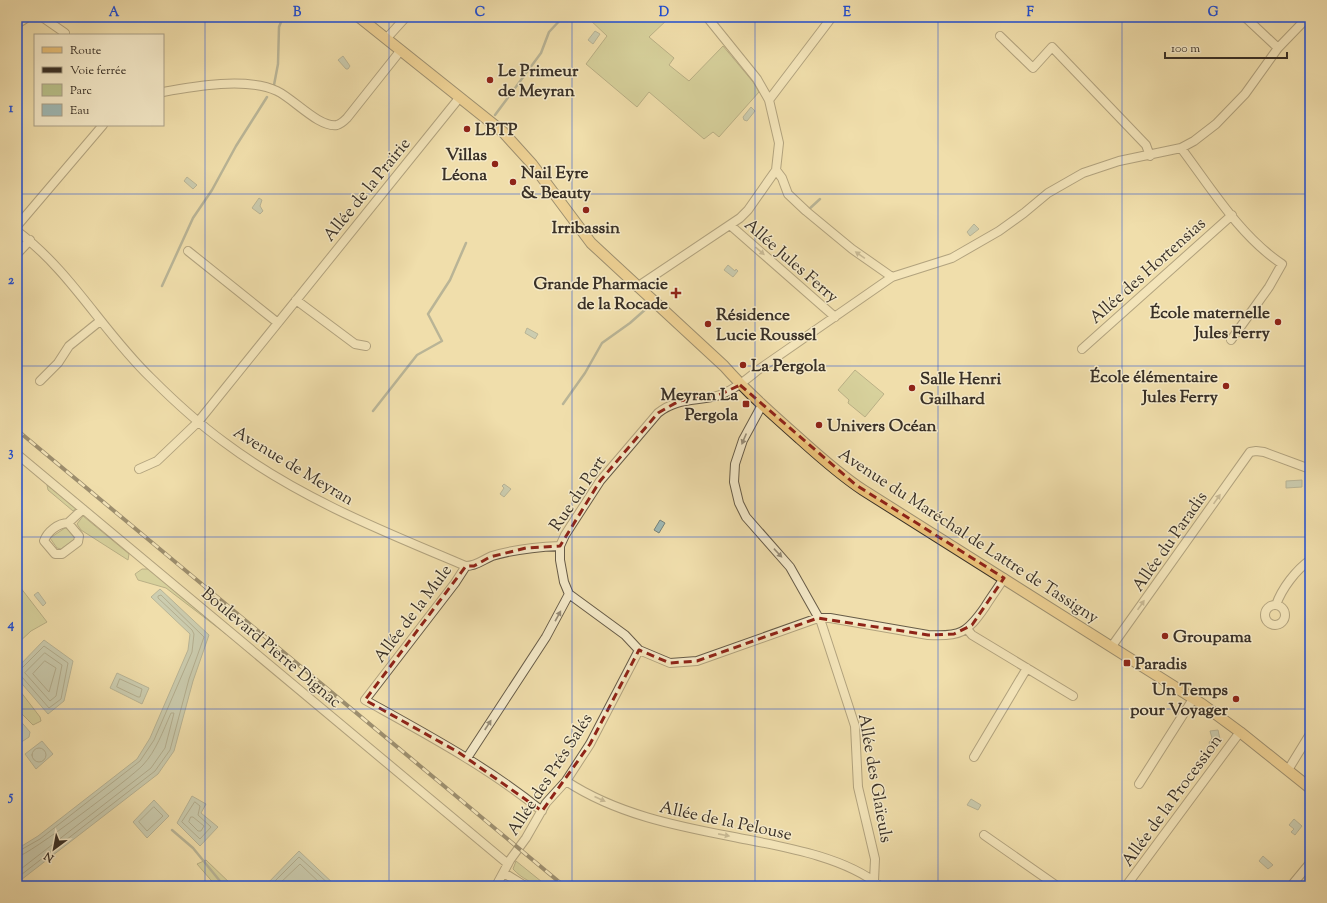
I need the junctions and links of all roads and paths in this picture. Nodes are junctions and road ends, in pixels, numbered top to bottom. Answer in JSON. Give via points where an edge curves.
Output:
{"nodes":[{"id":1,"x":28,"y":17,"type":"edge"},
{"id":2,"x":42,"y":17,"type":"edge"},
{"id":3,"x":359,"y":17,"type":"edge"},
{"id":4,"x":406,"y":17,"type":"edge"},
{"id":5,"x":832,"y":17,"type":"edge"},
{"id":6,"x":1245,"y":17,"type":"edge"},
{"id":7,"x":1308,"y":17,"type":"edge"},
{"id":8,"x":710,"y":18,"type":"edge"},
{"id":9,"x":17,"y":24,"type":"edge"},
{"id":10,"x":65,"y":33,"type":"dead end"},
{"id":11,"x":1000,"y":36,"type":"dead end"},
{"id":12,"x":386,"y":39,"type":"junction"},
{"id":13,"x":1278,"y":48,"type":"junction"},
{"id":14,"x":401,"y":50,"type":"junction"},
{"id":15,"x":164,"y":92,"type":"edge"},
{"id":16,"x":460,"y":97,"type":"junction"},
{"id":17,"x":769,"y":100,"type":"junction"},
{"id":18,"x":102,"y":126,"type":"edge"},
{"id":19,"x":1181,"y":148,"type":"junction"},
{"id":20,"x":1150,"y":156,"type":"junction"},
{"id":21,"x":776,"y":170,"type":"junction"},
{"id":22,"x":1232,"y":215,"type":"junction"},
{"id":23,"x":730,"y":225,"type":"junction"},
{"id":24,"x":17,"y":226,"type":"edge"},
{"id":25,"x":17,"y":231,"type":"edge"},
{"id":26,"x":30,"y":240,"type":"junction"},
{"id":27,"x":188,"y":252,"type":"dead end"},
{"id":28,"x":17,"y":254,"type":"edge"},
{"id":29,"x":892,"y":277,"type":"junction"},
{"id":30,"x":637,"y":287,"type":"junction"},
{"id":31,"x":296,"y":300,"type":"junction"},
{"id":32,"x":835,"y":317,"type":"junction"},
{"id":33,"x":100,"y":321,"type":"junction"},
{"id":34,"x":278,"y":323,"type":"junction"},
{"id":35,"x":1231,"y":340,"type":"dead end"},
{"id":36,"x":366,"y":346,"type":"dead end"},
{"id":37,"x":1082,"y":349,"type":"dead end"},
{"id":38,"x":40,"y":381,"type":"dead end"},
{"id":39,"x":740,"y":385,"type":"junction"},
{"id":40,"x":762,"y":405,"type":"junction"},
{"id":41,"x":198,"y":422,"type":"junction"},
{"id":42,"x":17,"y":454,"type":"edge"},
{"id":43,"x":139,"y":469,"type":"dead end"},
{"id":44,"x":1310,"y":469,"type":"edge"},
{"id":45,"x":83,"y":509,"type":"junction"},
{"id":46,"x":68,"y":523,"type":"dead end"},
{"id":47,"x":560,"y":546,"type":"junction"},
{"id":48,"x":1310,"y":560,"type":"edge"},
{"id":49,"x":466,"y":566,"type":"junction"},
{"id":50,"x":1004,"y":578,"type":"junction"},
{"id":51,"x":569,"y":594,"type":"junction"},
{"id":52,"x":1276,"y":605,"type":"dead end"},
{"id":53,"x":818,"y":618,"type":"junction"},
{"id":54,"x":967,"y":629,"type":"junction"},
{"id":55,"x":1112,"y":646,"type":"junction"},
{"id":56,"x":639,"y":650,"type":"junction"},
{"id":57,"x":1027,"y":668,"type":"junction"},
{"id":58,"x":1073,"y":696,"type":"dead end"},
{"id":59,"x":1193,"y":699,"type":"junction"},
{"id":60,"x":1240,"y":732,"type":"junction"},
{"id":61,"x":1310,"y":734,"type":"edge"},
{"id":62,"x":974,"y":757,"type":"dead end"},
{"id":63,"x":467,"y":758,"type":"junction"},
{"id":64,"x":1288,"y":770,"type":"junction"},
{"id":65,"x":566,"y":781,"type":"junction"},
{"id":66,"x":1139,"y":784,"type":"dead end"},
{"id":67,"x":1310,"y":788,"type":"edge"},
{"id":68,"x":542,"y":811,"type":"junction"},
{"id":69,"x":984,"y":835,"type":"dead end"},
{"id":70,"x":1310,"y":863,"type":"edge"},
{"id":71,"x":508,"y":864,"type":"junction"},
{"id":72,"x":504,"y":873,"type":"junction"},
{"id":73,"x":877,"y":884,"type":"edge"},
{"id":74,"x":496,"y":886,"type":"edge"},
{"id":75,"x":526,"y":886,"type":"edge"},
{"id":76,"x":1057,"y":886,"type":"edge"},
{"id":77,"x":1126,"y":886,"type":"edge"},
{"id":78,"x":1292,"y":886,"type":"edge"}],
"edges":[{"from":1,"to":9,"type":"street"},
{"from":2,"to":10,"type":"street"},
{"from":3,"to":12,"type":"main road","name":"Avenue du Maréchal de Lattre de Tassigny"},
{"from":4,"to":12,"type":"street"},
{"from":5,"to":17,"type":"street"},
{"from":6,"to":13,"type":"street"},
{"from":7,"to":13,"type":"street","name":"Rue du Port"},
{"from":8,"to":17,"type":"street","via":[[757,79]]},
{"from":11,"to":20,"type":"street","via":[[1033,68],[1052,47],[1146,145]]},
{"from":12,"to":14,"type":"main road","name":"Avenue du Maréchal de Lattre de Tassigny"},
{"from":13,"to":19,"type":"street","name":"Rue du Port","via":[[1245,94],[1216,124],[1194,142]]},
{"from":14,"to":15,"type":"street","via":[[339,125],[327,125],[277,91],[248,84]]},
{"from":14,"to":16,"type":"main road","name":"Avenue du Maréchal de Lattre de Tassigny"},
{"from":16,"to":30,"type":"main road","name":"Avenue du Maréchal de Lattre de Tassigny","via":[[521,150],[591,243]]},
{"from":16,"to":31,"type":"street","name":"Allée de la Prairie"},
{"from":17,"to":21,"type":"street","via":[[779,143]]},
{"from":18,"to":24,"type":"street"},
{"from":19,"to":20,"type":"street","name":"Rue du Port"},
{"from":19,"to":22,"type":"street"},
{"from":20,"to":29,"type":"street","name":"Rue du Port","via":[[1119,161],[1083,173],[1048,193],[1003,228],[952,258]]},
{"from":21,"to":23,"type":"street","via":[[748,210]]},
{"from":29,"to":21,"type":"street","one_way":true,"via":[[806,211],[788,194]]},
{"from":22,"to":35,"type":"street","via":[[1265,252],[1282,264],[1269,287]]},
{"from":22,"to":37,"type":"street","name":"Allée des Hortensias"},
{"from":23,"to":30,"type":"street"},
{"from":23,"to":32,"type":"street","name":"Allée Jules Ferry","one_way":true},
{"from":25,"to":26,"type":"street","name":"Avenue de Meyran"},
{"from":26,"to":28,"type":"street"},
{"from":26,"to":33,"type":"street","name":"Avenue de Meyran","via":[[59,268]]},
{"from":27,"to":34,"type":"street"},
{"from":29,"to":32,"type":"street","name":"Rue du Port"},
{"from":30,"to":39,"type":"main road","name":"Avenue du Maréchal de Lattre de Tassigny","via":[[724,366]]},
{"from":31,"to":34,"type":"street","name":"Allée de la Prairie"},
{"from":31,"to":36,"type":"street","via":[[355,344]]},
{"from":32,"to":39,"type":"street","name":"Rue du Port"},
{"from":33,"to":38,"type":"street","via":[[69,346],[58,363]]},
{"from":33,"to":41,"type":"street","name":"Avenue de Meyran","via":[[134,361]]},
{"from":34,"to":41,"type":"street","name":"Allée de la Prairie"},
{"from":39,"to":40,"type":"main road","name":"Avenue du Maréchal de Lattre de Tassigny"},
{"from":39,"to":47,"type":"street","name":"Rue du Port","via":[[719,395],[679,401],[658,413],[600,481]]},
{"from":40,"to":50,"type":"main road","name":"Avenue du Maréchal de Lattre de Tassigny","via":[[856,485]]},
{"from":40,"to":53,"type":"street","name":"Allée des Glaïeuls","one_way":true,"via":[[743,440],[735,464],[734,482],[739,503],[746,517],[790,567]]},
{"from":41,"to":43,"type":"street","name":"Allée de la Prairie","via":[[157,460]]},
{"from":41,"to":49,"type":"street","name":"Avenue de Meyran","via":[[232,447],[315,499]]},
{"from":42,"to":45,"type":"street","name":"Boulevard Pierre Dignac"},
{"from":55,"to":44,"type":"street","name":"Allée du Paradis","one_way":true,"via":[[1250,452],[1264,452]]},
{"from":45,"to":46,"type":"street"},
{"from":45,"to":71,"type":"street","name":"Boulevard Pierre Dignac"},
{"from":47,"to":49,"type":"street","name":"Allée de la Mule","via":[[526,548],[490,557],[474,566]]},
{"from":47,"to":51,"type":"street","name":"Rue du Port","via":[[562,571]]},
{"from":48,"to":52,"type":"street","via":[[1301,566]]},
{"from":49,"to":63,"type":"street","name":"Allée de la Mule","via":[[365,700]]},
{"from":50,"to":54,"type":"street","via":[[975,622]]},
{"from":50,"to":55,"type":"main road","name":"Avenue du Maréchal de Lattre de Tassigny"},
{"from":51,"to":56,"type":"street","via":[[625,635]]},
{"from":63,"to":51,"type":"street","one_way":true,"via":[[546,637]]},
{"from":53,"to":54,"type":"street","via":[[928,635],[950,635]]},
{"from":53,"to":56,"type":"street","via":[[697,661],[670,662]]},
{"from":53,"to":73,"type":"street","name":"Allée des Glaïeuls","via":[[855,726],[858,787]]},
{"from":54,"to":57,"type":"street","via":[[972,635]]},
{"from":55,"to":59,"type":"main road","name":"Avenue du Maréchal de Lattre de Tassigny"},
{"from":56,"to":65,"type":"street","name":"Allée des Prés Salés","via":[[590,744]]},
{"from":57,"to":58,"type":"street"},
{"from":57,"to":62,"type":"street"},
{"from":59,"to":60,"type":"main road","name":"Avenue du Maréchal de Lattre de Tassigny"},
{"from":59,"to":66,"type":"street"},
{"from":60,"to":64,"type":"main road","name":"Avenue du Maréchal de Lattre de Tassigny"},
{"from":60,"to":77,"type":"street","name":"Allée de la Procession"},
{"from":61,"to":64,"type":"street"},
{"from":63,"to":68,"type":"street","via":[[528,798]]},
{"from":64,"to":67,"type":"main road","name":"Avenue du Maréchal de Lattre de Tassigny"},
{"from":65,"to":68,"type":"street","name":"Allée des Prés Salés"},
{"from":65,"to":73,"type":"street","name":"Allée de la Pelouse","one_way":true,"via":[[582,791],[636,815],[813,855],[854,870]]},
{"from":68,"to":71,"type":"street","name":"Allée des Prés Salés"},
{"from":69,"to":76,"type":"street"},
{"from":70,"to":78,"type":"street"},
{"from":71,"to":72,"type":"street","name":"Allée des Prés Salés"},
{"from":72,"to":74,"type":"street","name":"Allée des Prés Salés"},
{"from":72,"to":75,"type":"street"}]}
